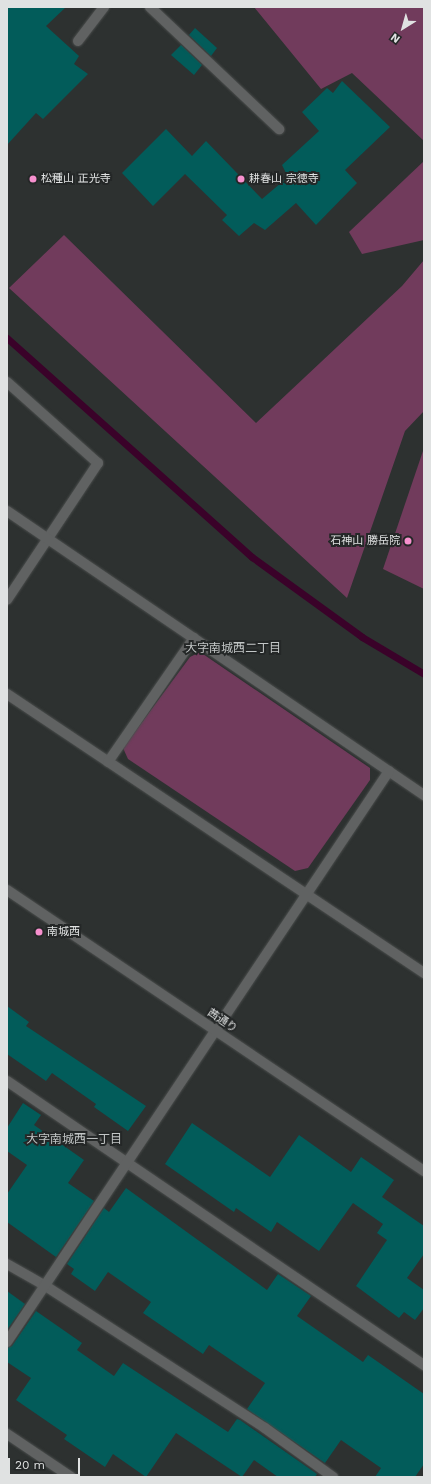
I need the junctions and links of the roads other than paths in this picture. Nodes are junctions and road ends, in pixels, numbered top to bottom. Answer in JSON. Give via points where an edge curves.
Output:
{"nodes":[{"id":1,"x":104,"y":7,"type":"edge"},
{"id":2,"x":149,"y":7,"type":"edge"},
{"id":3,"x":78,"y":40,"type":"dead end"},
{"id":4,"x":278,"y":129,"type":"dead end"},
{"id":5,"x":7,"y":382,"type":"edge"},
{"id":6,"x":7,"y":511,"type":"edge"},
{"id":7,"x":48,"y":539,"type":"junction"},
{"id":8,"x":7,"y":600,"type":"edge"},
{"id":9,"x":194,"y":638,"type":"junction"},
{"id":10,"x":7,"y":694,"type":"edge"},
{"id":11,"x":108,"y":762,"type":"junction"},
{"id":12,"x":388,"y":771,"type":"junction"},
{"id":13,"x":424,"y":794,"type":"edge"},
{"id":14,"x":7,"y":890,"type":"edge"},
{"id":15,"x":306,"y":894,"type":"junction"},
{"id":16,"x":424,"y":973,"type":"edge"},
{"id":17,"x":216,"y":1031,"type":"junction"},
{"id":18,"x":7,"y":1081,"type":"edge"},
{"id":19,"x":127,"y":1163,"type":"junction"},
{"id":20,"x":424,"y":1171,"type":"edge"},
{"id":21,"x":7,"y":1264,"type":"edge"},
{"id":22,"x":44,"y":1285,"type":"junction"},
{"id":23,"x":7,"y":1342,"type":"edge"},
{"id":24,"x":424,"y":1365,"type":"edge"},
{"id":25,"x":7,"y":1434,"type":"edge"},
{"id":26,"x":71,"y":1477,"type":"edge"},
{"id":27,"x":333,"y":1477,"type":"edge"}],
"edges":[{"from":1,"to":3,"type":"street"},
{"from":2,"to":4,"type":"street"},
{"from":5,"to":7,"type":"street","via":[[98,463]]},
{"from":6,"to":7,"type":"street"},
{"from":7,"to":8,"type":"street"},
{"from":7,"to":9,"type":"street"},
{"from":9,"to":11,"type":"street"},
{"from":9,"to":12,"type":"street"},
{"from":10,"to":11,"type":"street"},
{"from":11,"to":15,"type":"street"},
{"from":12,"to":13,"type":"street"},
{"from":12,"to":15,"type":"street"},
{"from":14,"to":17,"type":"street","name":"茜通り"},
{"from":15,"to":16,"type":"street"},
{"from":15,"to":17,"type":"street"},
{"from":17,"to":19,"type":"street"},
{"from":17,"to":20,"type":"street","name":"茜通り"},
{"from":18,"to":19,"type":"street"},
{"from":19,"to":22,"type":"street"},
{"from":19,"to":24,"type":"street"},
{"from":21,"to":22,"type":"street"},
{"from":22,"to":23,"type":"street"},
{"from":22,"to":27,"type":"street","via":[[265,1428]]},
{"from":25,"to":26,"type":"street"}]}
